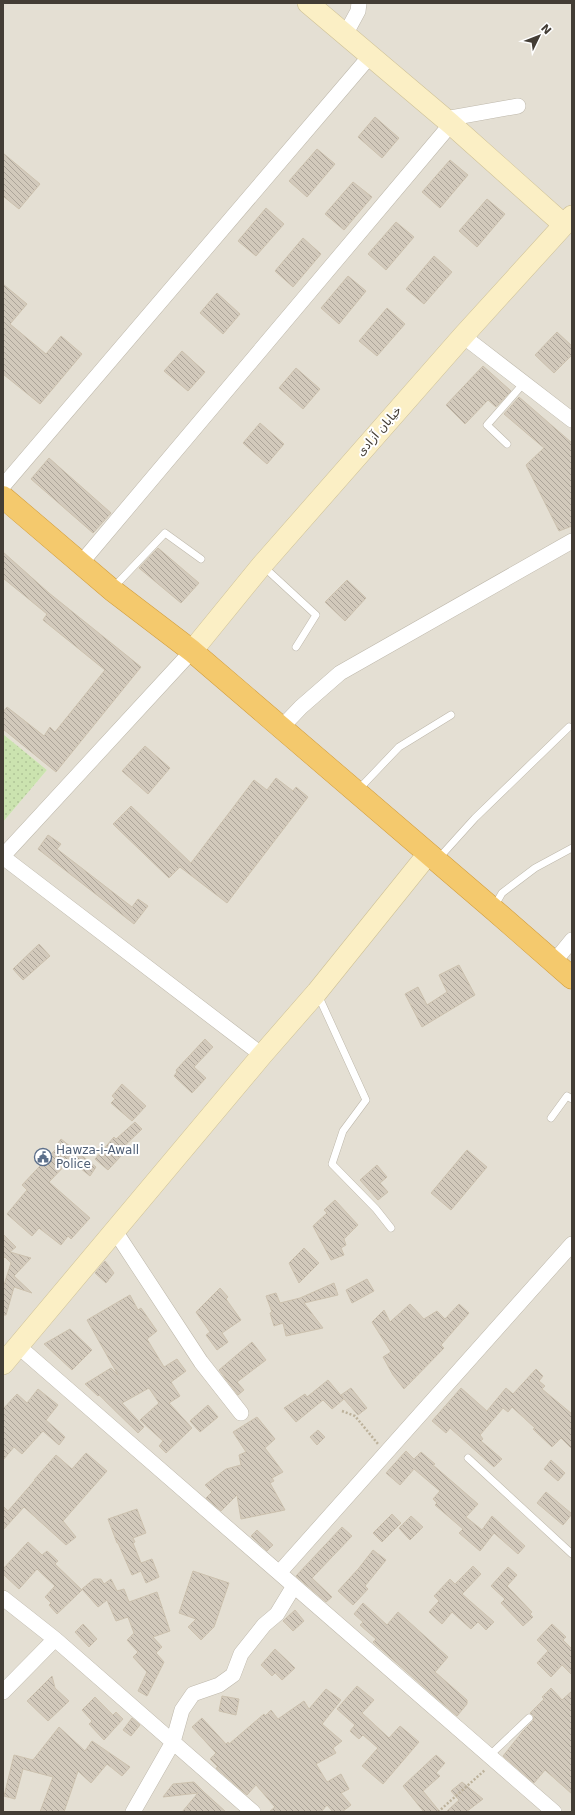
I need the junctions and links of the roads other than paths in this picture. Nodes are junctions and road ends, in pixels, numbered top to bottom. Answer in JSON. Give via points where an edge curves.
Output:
{"nodes":[{"id":1,"x":308,"y":3,"type":"edge"},
{"id":2,"x":359,"y":3,"type":"edge"},
{"id":3,"x":345,"y":35,"type":"junction"},
{"id":4,"x":370,"y":56,"type":"junction"},
{"id":5,"x":518,"y":106,"type":"dead end"},
{"id":6,"x":448,"y":122,"type":"junction"},
{"id":7,"x":568,"y":220,"type":"edge"},
{"id":8,"x":463,"y":336,"type":"junction"},
{"id":9,"x":524,"y":383,"type":"junction"},
{"id":10,"x":572,"y":420,"type":"edge"},
{"id":11,"x":507,"y":444,"type":"dead end"},
{"id":12,"x":3,"y":486,"type":"edge"},
{"id":13,"x":3,"y":497,"type":"edge"},
{"id":14,"x":572,"y":541,"type":"edge"},
{"id":15,"x":201,"y":560,"type":"dead end"},
{"id":16,"x":81,"y":563,"type":"junction"},
{"id":17,"x":262,"y":565,"type":"junction"},
{"id":18,"x":112,"y":590,"type":"junction"},
{"id":19,"x":296,"y":647,"type":"dead end"},
{"id":20,"x":192,"y":651,"type":"junction"},
{"id":21,"x":451,"y":715,"type":"dead end"},
{"id":22,"x":569,"y":727,"type":"dead end"},
{"id":23,"x":281,"y":728,"type":"junction"},
{"id":24,"x":356,"y":792,"type":"junction"},
{"id":25,"x":572,"y":848,"type":"edge"},
{"id":26,"x":3,"y":856,"type":"edge"},
{"id":27,"x":432,"y":858,"type":"junction"},
{"id":28,"x":493,"y":909,"type":"junction"},
{"id":29,"x":572,"y":940,"type":"edge"},
{"id":30,"x":554,"y":962,"type":"junction"},
{"id":31,"x":572,"y":978,"type":"edge"},
{"id":32,"x":317,"y":992,"type":"junction"},
{"id":33,"x":262,"y":1055,"type":"junction"},
{"id":34,"x":572,"y":1099,"type":"edge"},
{"id":35,"x":551,"y":1118,"type":"dead end"},
{"id":36,"x":391,"y":1228,"type":"dead end"},
{"id":37,"x":115,"y":1231,"type":"junction"},
{"id":38,"x":572,"y":1244,"type":"edge"},
{"id":39,"x":18,"y":1346,"type":"junction"},
{"id":40,"x":3,"y":1364,"type":"edge"},
{"id":41,"x":242,"y":1413,"type":"dead end"},
{"id":42,"x":468,"y":1458,"type":"dead end"},
{"id":43,"x":572,"y":1554,"type":"edge"},
{"id":44,"x":279,"y":1573,"type":"junction"},
{"id":45,"x":294,"y":1586,"type":"junction"},
{"id":46,"x":3,"y":1598,"type":"edge"},
{"id":47,"x":55,"y":1639,"type":"junction"},
{"id":48,"x":3,"y":1692,"type":"edge"},
{"id":49,"x":529,"y":1718,"type":"dead end"},
{"id":50,"x":173,"y":1742,"type":"junction"},
{"id":51,"x":492,"y":1758,"type":"junction"},
{"id":52,"x":133,"y":1812,"type":"edge"},
{"id":53,"x":253,"y":1812,"type":"edge"},
{"id":54,"x":554,"y":1812,"type":"edge"}],
"edges":[{"from":1,"to":3,"type":"street"},
{"from":2,"to":3,"type":"street","via":[[358,11]]},
{"from":3,"to":4,"type":"street"},
{"from":4,"to":6,"type":"street"},
{"from":4,"to":12,"type":"street"},
{"from":5,"to":6,"type":"street"},
{"from":6,"to":7,"type":"street"},
{"from":6,"to":16,"type":"street"},
{"from":7,"to":8,"type":"street","name":"خیابان آزادی"},
{"from":8,"to":9,"type":"street"},
{"from":8,"to":17,"type":"street","name":"خیابان آزادی"},
{"from":9,"to":10,"type":"street"},
{"from":9,"to":11,"type":"lane","via":[[487,425]]},
{"from":13,"to":16,"type":"highway"},
{"from":14,"to":23,"type":"street","via":[[340,673]]},
{"from":15,"to":18,"type":"lane","via":[[165,533]]},
{"from":16,"to":18,"type":"highway"},
{"from":17,"to":19,"type":"lane","via":[[316,614]]},
{"from":17,"to":20,"type":"street","name":"خیابان آزادی"},
{"from":18,"to":20,"type":"highway"},
{"from":20,"to":23,"type":"highway"},
{"from":20,"to":26,"type":"street"},
{"from":21,"to":24,"type":"lane","via":[[399,747]]},
{"from":22,"to":27,"type":"lane"},
{"from":23,"to":24,"type":"highway"},
{"from":24,"to":27,"type":"highway"},
{"from":25,"to":28,"type":"lane","via":[[535,868],[502,893]]},
{"from":26,"to":33,"type":"street"},
{"from":27,"to":28,"type":"highway"},
{"from":27,"to":32,"type":"street"},
{"from":28,"to":30,"type":"highway"},
{"from":29,"to":30,"type":"street"},
{"from":30,"to":31,"type":"highway"},
{"from":32,"to":33,"type":"street"},
{"from":32,"to":36,"type":"lane","via":[[366,1100],[343,1131],[332,1164]]},
{"from":33,"to":37,"type":"street"},
{"from":34,"to":35,"type":"lane","via":[[568,1096]]},
{"from":37,"to":39,"type":"street"},
{"from":37,"to":41,"type":"street","via":[[201,1362]]},
{"from":38,"to":44,"type":"street"},
{"from":39,"to":40,"type":"street"},
{"from":39,"to":44,"type":"street"},
{"from":42,"to":43,"type":"lane"},
{"from":44,"to":45,"type":"street"},
{"from":45,"to":50,"type":"street","via":[[277,1614],[264,1625],[241,1654],[233,1675],[219,1685],[193,1694],[182,1710]]},
{"from":45,"to":51,"type":"street"},
{"from":46,"to":47,"type":"street"},
{"from":47,"to":48,"type":"street"},
{"from":47,"to":50,"type":"street"},
{"from":49,"to":51,"type":"lane"},
{"from":50,"to":52,"type":"street"},
{"from":50,"to":53,"type":"street"},
{"from":51,"to":54,"type":"street"}]}
